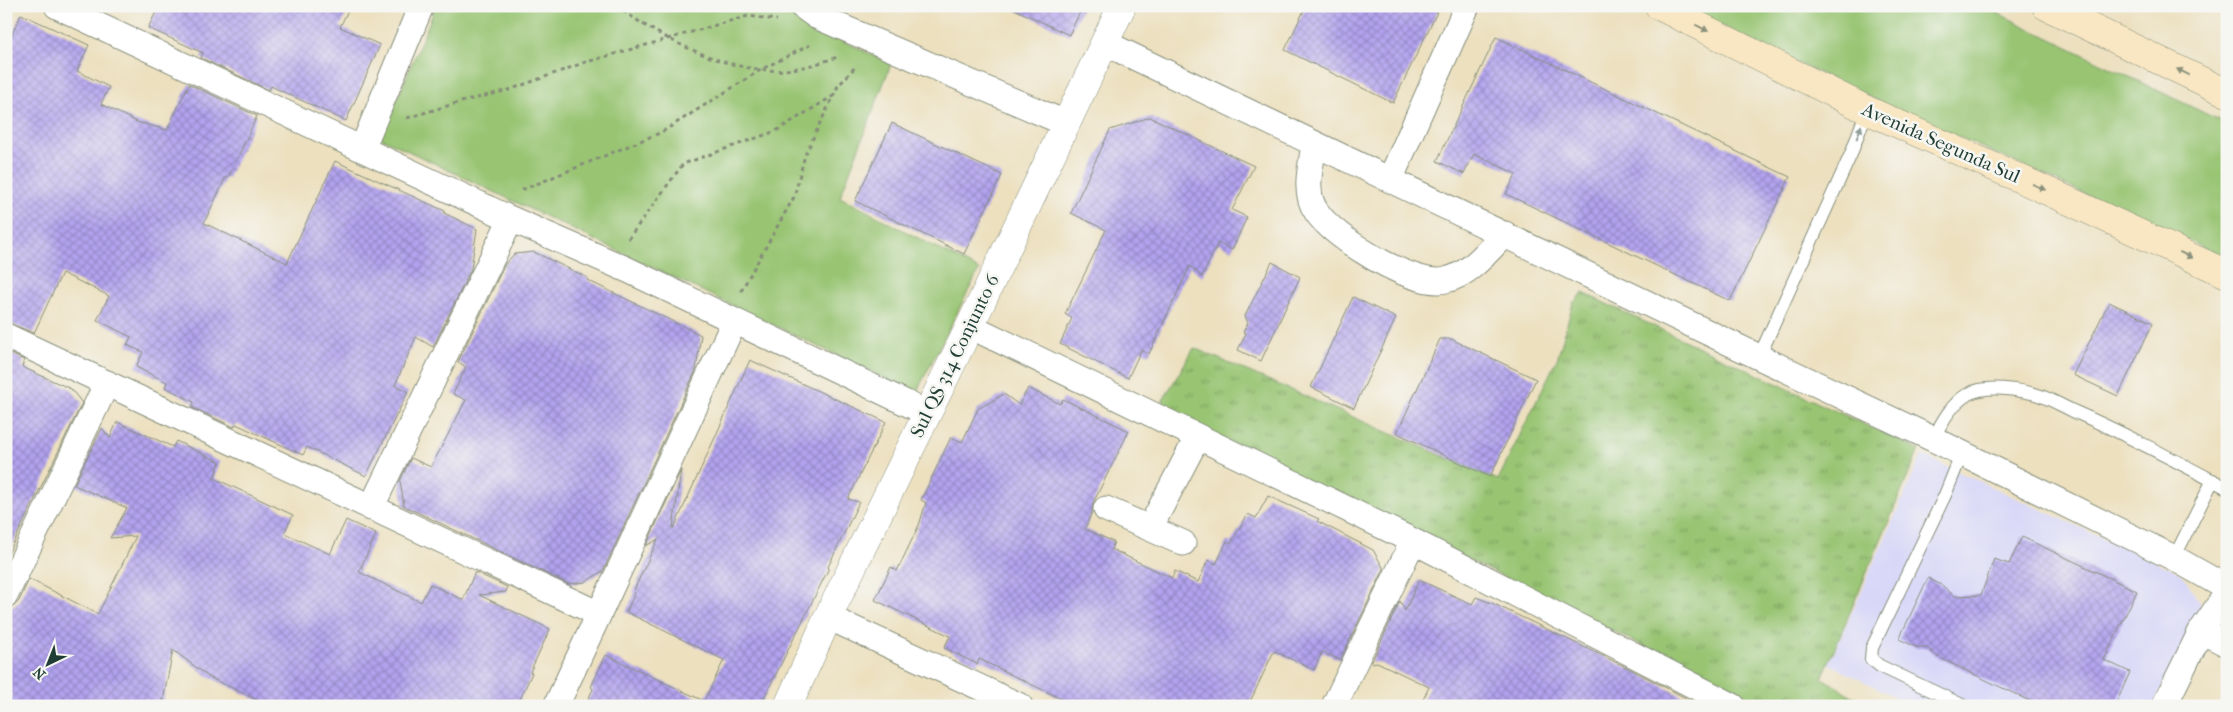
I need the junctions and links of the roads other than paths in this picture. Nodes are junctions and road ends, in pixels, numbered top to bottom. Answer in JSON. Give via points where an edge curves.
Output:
{"nodes":[{"id":1,"x":57,"y":6,"type":"edge"},
{"id":2,"x":422,"y":6,"type":"edge"},
{"id":3,"x":1122,"y":6,"type":"edge"},
{"id":4,"x":1467,"y":6,"type":"edge"},
{"id":5,"x":1659,"y":6,"type":"edge"},
{"id":6,"x":2046,"y":6,"type":"edge"},
{"id":7,"x":793,"y":14,"type":"edge"},
{"id":8,"x":1105,"y":43,"type":"junction"},
{"id":9,"x":2227,"y":93,"type":"edge"},
{"id":10,"x":1867,"y":110,"type":"junction"},
{"id":11,"x":1065,"y":123,"type":"junction"},
{"id":12,"x":1314,"y":145,"type":"junction"},
{"id":13,"x":362,"y":149,"type":"junction"},
{"id":14,"x":1390,"y":180,"type":"junction"},
{"id":15,"x":510,"y":219,"type":"junction"},
{"id":16,"x":1505,"y":234,"type":"junction"},
{"id":17,"x":2227,"y":274,"type":"edge"},
{"id":18,"x":734,"y":322,"type":"junction"},
{"id":19,"x":970,"y":326,"type":"junction"},
{"id":20,"x":6,"y":336,"type":"edge"},
{"id":21,"x":1759,"y":357,"type":"junction"},
{"id":22,"x":107,"y":384,"type":"junction"},
{"id":23,"x":927,"y":413,"type":"junction"},
{"id":24,"x":1197,"y":438,"type":"junction"},
{"id":25,"x":1933,"y":438,"type":"junction"},
{"id":26,"x":1962,"y":453,"type":"junction"},
{"id":27,"x":2213,"y":480,"type":"junction"},
{"id":28,"x":2227,"y":488,"type":"edge"},
{"id":29,"x":371,"y":508,"type":"junction"},
{"id":30,"x":1106,"y":510,"type":"dead end"},
{"id":31,"x":1150,"y":528,"type":"junction"},
{"id":32,"x":1413,"y":541,"type":"junction"},
{"id":33,"x":1183,"y":543,"type":"dead end"},
{"id":34,"x":2174,"y":558,"type":"junction"},
{"id":35,"x":2227,"y":588,"type":"edge"},
{"id":36,"x":2227,"y":593,"type":"edge"},
{"id":37,"x":6,"y":594,"type":"edge"},
{"id":38,"x":599,"y":614,"type":"junction"},
{"id":39,"x":828,"y":617,"type":"junction"},
{"id":40,"x":2201,"y":630,"type":"junction"},
{"id":41,"x":2227,"y":644,"type":"edge"},
{"id":42,"x":556,"y":706,"type":"edge"},
{"id":43,"x":788,"y":706,"type":"edge"},
{"id":44,"x":1020,"y":706,"type":"edge"},
{"id":45,"x":1334,"y":706,"type":"edge"},
{"id":46,"x":1733,"y":706,"type":"edge"},
{"id":47,"x":1964,"y":706,"type":"edge"},
{"id":48,"x":2164,"y":706,"type":"edge"}],
"edges":[{"from":1,"to":13,"type":"street"},
{"from":2,"to":13,"type":"street"},
{"from":3,"to":8,"type":"street","name":"Sul QS 314 Conjunto 6"},
{"from":4,"to":14,"type":"street"},
{"from":5,"to":10,"type":"main road","name":"Avenida Segunda Sul","one_way":true},
{"from":9,"to":6,"type":"main road","one_way":true},
{"from":7,"to":11,"type":"street","via":[[816,16],[846,28]]},
{"from":8,"to":11,"type":"street","name":"Sul QS 314 Conjunto 6"},
{"from":8,"to":12,"type":"street"},
{"from":10,"to":17,"type":"main road","name":"Avenida Segunda Sul","one_way":true},
{"from":21,"to":10,"type":"lane","one_way":true,"via":[[1851,154]]},
{"from":11,"to":19,"type":"street","name":"Sul QS 314 Conjunto 6"},
{"from":12,"to":14,"type":"street"},
{"from":12,"to":16,"type":"street","via":[[1308,188],[1315,211],[1349,244],[1386,264],[1423,278],[1444,281],[1465,274]]},
{"from":13,"to":15,"type":"street"},
{"from":14,"to":16,"type":"street"},
{"from":15,"to":18,"type":"street","via":[[628,270]]},
{"from":15,"to":29,"type":"street"},
{"from":16,"to":21,"type":"street"},
{"from":18,"to":23,"type":"street"},
{"from":18,"to":38,"type":"street"},
{"from":19,"to":23,"type":"street","name":"Sul QS 314 Conjunto 6"},
{"from":19,"to":24,"type":"street"},
{"from":20,"to":22,"type":"street"},
{"from":21,"to":25,"type":"street"},
{"from":22,"to":29,"type":"street"},
{"from":22,"to":37,"type":"street"},
{"from":23,"to":39,"type":"street","name":"Sul QS 314 Conjunto 6"},
{"from":24,"to":31,"type":"street"},
{"from":24,"to":32,"type":"street"},
{"from":25,"to":26,"type":"street"},
{"from":25,"to":27,"type":"lane","via":[[1948,413],[1968,394],[1981,389],[2032,393]]},
{"from":26,"to":34,"type":"street"},
{"from":26,"to":47,"type":"lane","via":[[1872,648],[1871,659]]},
{"from":27,"to":28,"type":"lane"},
{"from":27,"to":34,"type":"lane"},
{"from":29,"to":38,"type":"street"},
{"from":30,"to":31,"type":"street"},
{"from":31,"to":33,"type":"street"},
{"from":32,"to":45,"type":"street"},
{"from":32,"to":46,"type":"street"},
{"from":34,"to":35,"type":"street"},
{"from":36,"to":40,"type":"street"},
{"from":38,"to":42,"type":"street"},
{"from":39,"to":43,"type":"street","name":"Sul QS 314 Conjunto 6"},
{"from":39,"to":44,"type":"street"},
{"from":40,"to":41,"type":"street"},
{"from":40,"to":48,"type":"street"}]}
